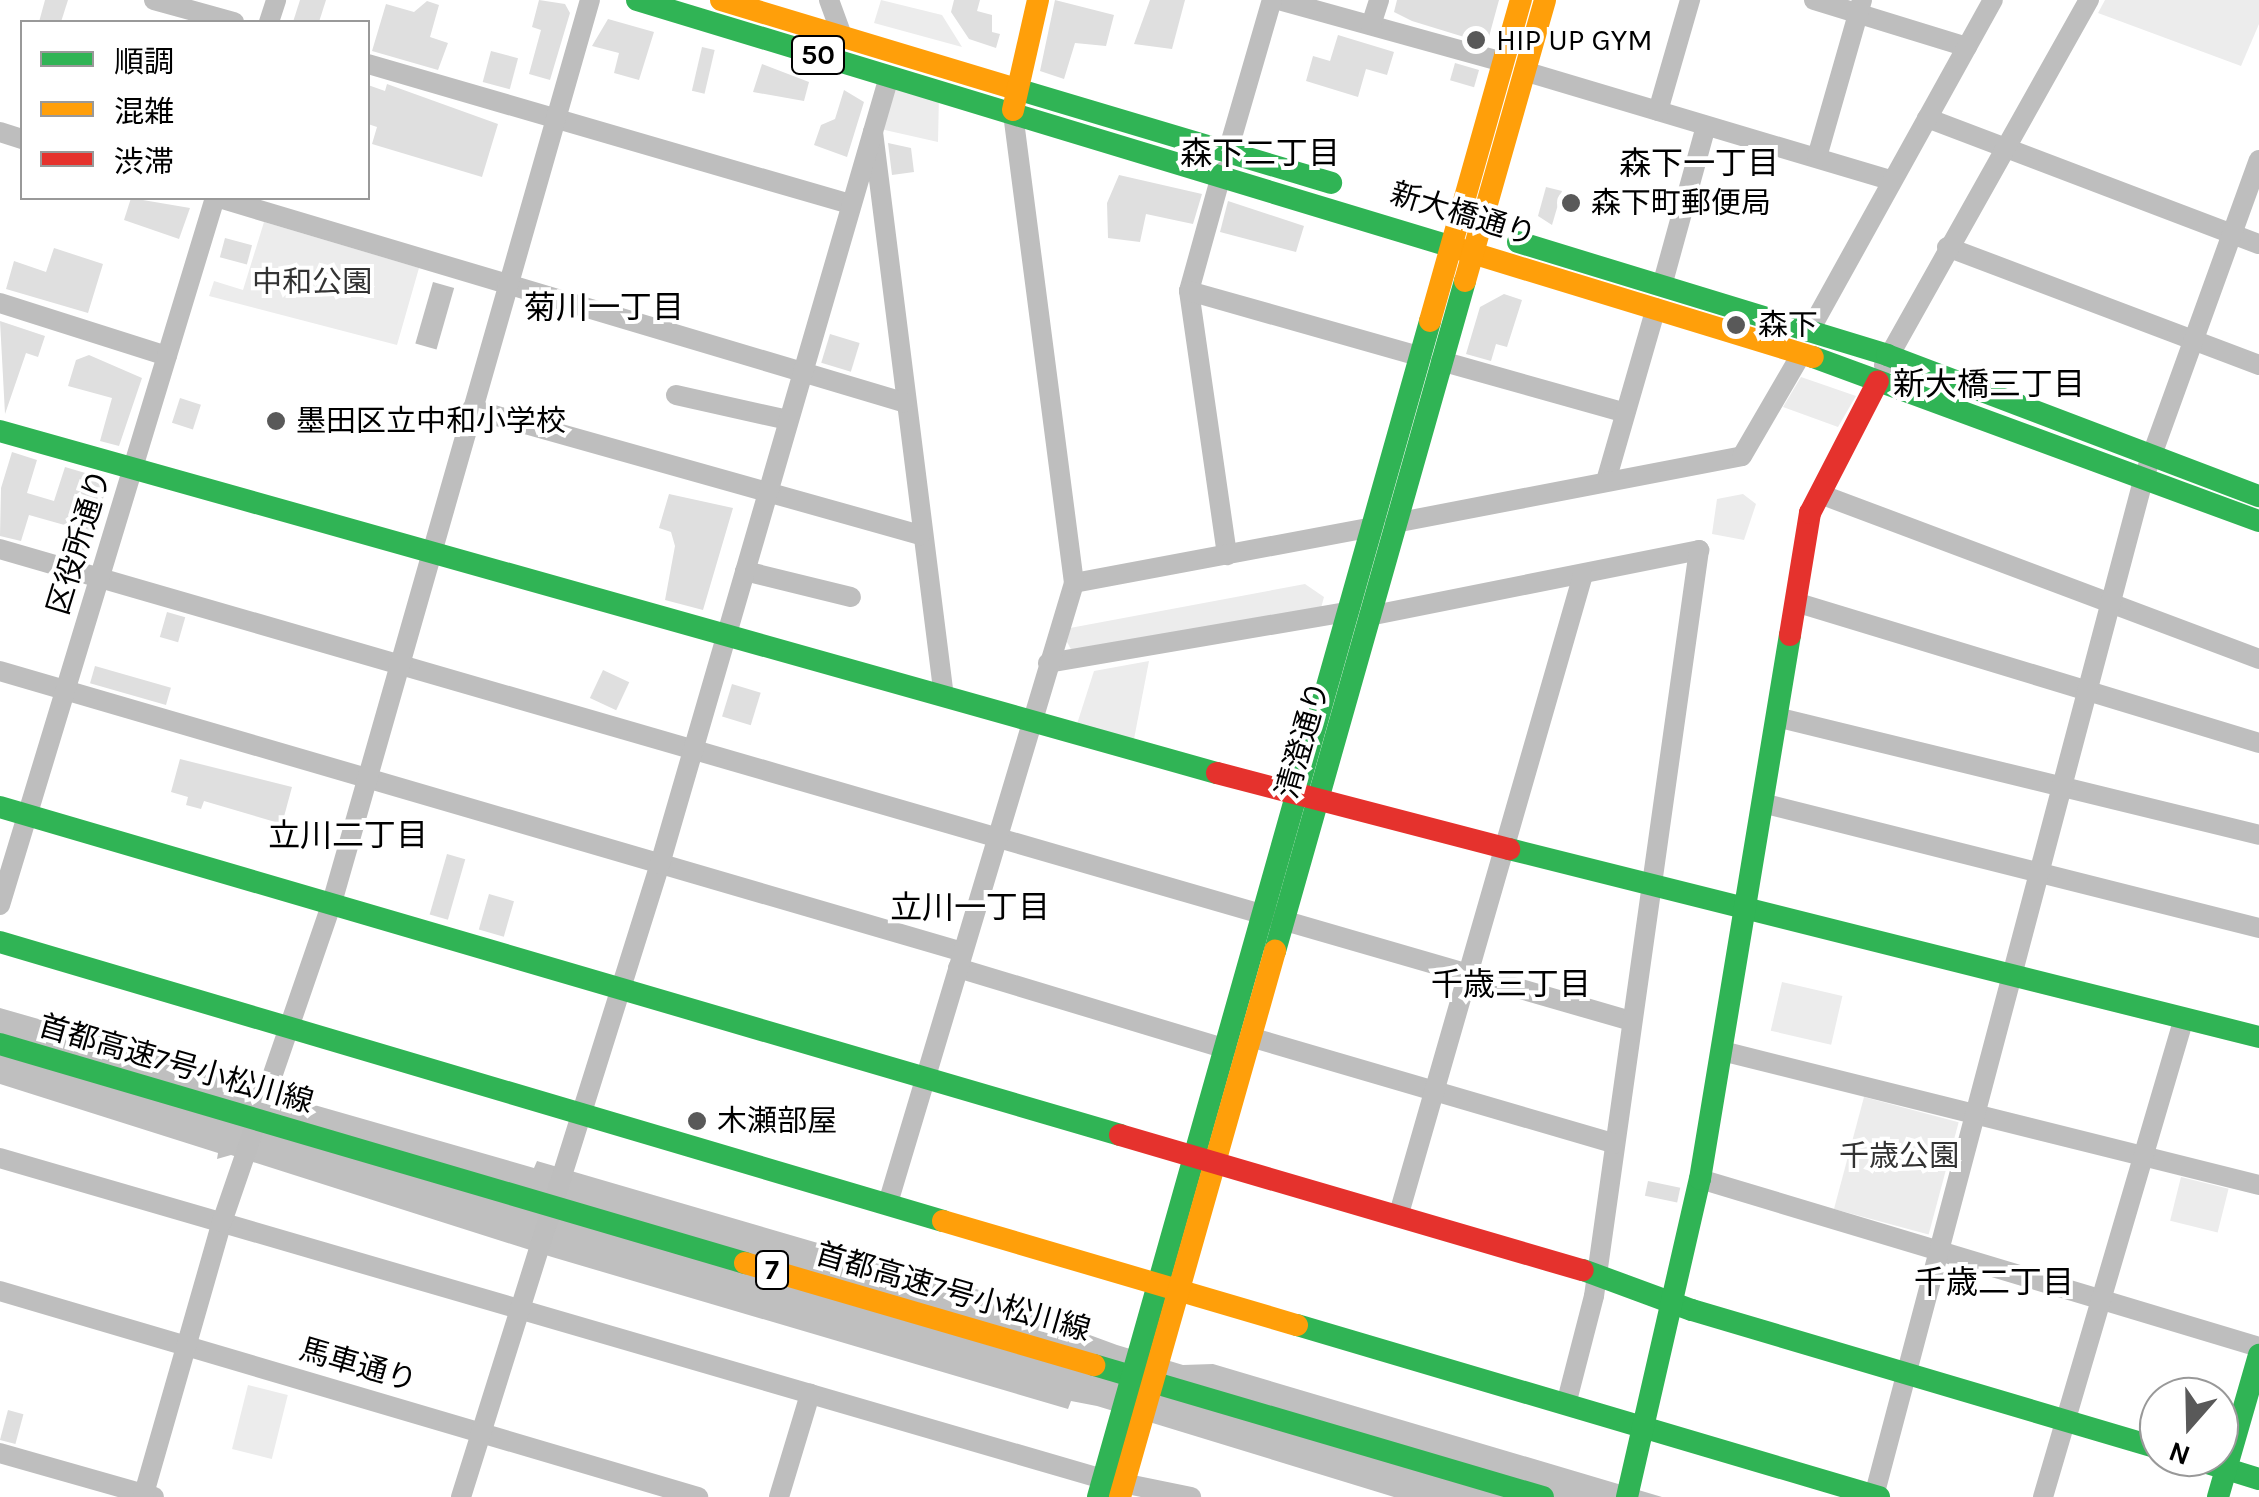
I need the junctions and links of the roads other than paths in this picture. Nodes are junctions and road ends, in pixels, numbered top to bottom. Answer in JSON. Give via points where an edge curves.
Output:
{"nodes":[{"id":1,"x":154,"y":0,"type":"edge"},
{"id":2,"x":590,"y":0,"type":"edge"},
{"id":3,"x":637,"y":0,"type":"edge"},
{"id":4,"x":721,"y":0,"type":"edge"},
{"id":5,"x":829,"y":0,"type":"edge"},
{"id":6,"x":1038,"y":0,"type":"edge"},
{"id":7,"x":1275,"y":0,"type":"edge"},
{"id":8,"x":1379,"y":0,"type":"edge"},
{"id":9,"x":1521,"y":0,"type":"edge"},
{"id":10,"x":1545,"y":0,"type":"edge"},
{"id":11,"x":1690,"y":0,"type":"edge"},
{"id":12,"x":1814,"y":0,"type":"edge"},
{"id":13,"x":1993,"y":0,"type":"edge"},
{"id":14,"x":2088,"y":0,"type":"edge"},
{"id":15,"x":1860,"y":7,"type":"edge"},
{"id":16,"x":227,"y":20,"type":"edge"},
{"id":17,"x":1371,"y":24,"type":"junction"},
{"id":18,"x":842,"y":36,"type":"junction"},
{"id":19,"x":1967,"y":47,"type":"junction"},
{"id":20,"x":1502,"y":62,"type":"junction"},
{"id":21,"x":370,"y":65,"type":"edge"},
{"id":22,"x":1524,"y":71,"type":"junction"},
{"id":23,"x":888,"y":77,"type":"junction"},
{"id":24,"x":1014,"y":88,"type":"junction"},
{"id":25,"x":1658,"y":111,"type":"junction"},
{"id":26,"x":1014,"y":113,"type":"junction"},
{"id":27,"x":1927,"y":118,"type":"junction"},
{"id":28,"x":555,"y":120,"type":"junction"},
{"id":29,"x":1706,"y":126,"type":"junction"},
{"id":30,"x":872,"y":130,"type":"junction"},
{"id":31,"x":2004,"y":147,"type":"junction"},
{"id":32,"x":1817,"y":157,"type":"junction"},
{"id":33,"x":2259,"y":160,"type":"edge"},
{"id":34,"x":1225,"y":162,"type":"junction"},
{"id":35,"x":1892,"y":181,"type":"junction"},
{"id":36,"x":216,"y":200,"type":"edge"},
{"id":37,"x":224,"y":200,"type":"edge"},
{"id":38,"x":846,"y":203,"type":"junction"},
{"id":39,"x":2233,"y":234,"type":"junction"},
{"id":40,"x":1464,"y":235,"type":"junction"},
{"id":41,"x":2259,"y":244,"type":"edge"},
{"id":42,"x":1947,"y":247,"type":"junction"},
{"id":43,"x":1663,"y":282,"type":"junction"},
{"id":44,"x":507,"y":284,"type":"junction"},
{"id":45,"x":1188,"y":291,"type":"junction"},
{"id":46,"x":0,"y":303,"type":"edge"},
{"id":47,"x":1656,"y":308,"type":"junction"},
{"id":48,"x":1810,"y":330,"type":"junction"},
{"id":49,"x":2194,"y":340,"type":"junction"},
{"id":50,"x":1802,"y":353,"type":"junction"},
{"id":51,"x":168,"y":356,"type":"junction"},
{"id":52,"x":1887,"y":356,"type":"junction"},
{"id":53,"x":1430,"y":358,"type":"junction"},
{"id":54,"x":2259,"y":365,"type":"edge"},
{"id":55,"x":802,"y":372,"type":"junction"},
{"id":56,"x":1878,"y":381,"type":"junction"},
{"id":57,"x":676,"y":395,"type":"dead end"},
{"id":58,"x":903,"y":402,"type":"junction"},
{"id":59,"x":472,"y":409,"type":"junction"},
{"id":60,"x":1622,"y":412,"type":"junction"},
{"id":61,"x":788,"y":420,"type":"junction"},
{"id":62,"x":0,"y":431,"type":"edge"},
{"id":63,"x":2148,"y":467,"type":"junction"},
{"id":64,"x":132,"y":470,"type":"junction"},
{"id":65,"x":1606,"y":481,"type":"junction"},
{"id":66,"x":767,"y":492,"type":"junction"},
{"id":67,"x":1820,"y":494,"type":"junction"},
{"id":68,"x":2259,"y":496,"type":"edge"},
{"id":69,"x":2259,"y":521,"type":"edge"},
{"id":70,"x":1384,"y":525,"type":"junction"},
{"id":71,"x":921,"y":536,"type":"junction"},
{"id":72,"x":0,"y":549,"type":"edge"},
{"id":73,"x":432,"y":554,"type":"junction"},
{"id":74,"x":1226,"y":554,"type":"junction"},
{"id":75,"x":745,"y":571,"type":"junction"},
{"id":76,"x":1583,"y":575,"type":"junction"},
{"id":77,"x":99,"y":578,"type":"junction"},
{"id":78,"x":1074,"y":583,"type":"junction"},
{"id":79,"x":851,"y":597,"type":"dead end"},
{"id":80,"x":1795,"y":602,"type":"junction"},
{"id":81,"x":2111,"y":603,"type":"junction"},
{"id":82,"x":1358,"y":614,"type":"junction"},
{"id":83,"x":727,"y":636,"type":"junction"},
{"id":84,"x":2259,"y":659,"type":"edge"},
{"id":85,"x":1048,"y":663,"type":"junction"},
{"id":86,"x":399,"y":665,"type":"junction"},
{"id":87,"x":0,"y":671,"type":"edge"},
{"id":88,"x":65,"y":690,"type":"junction"},
{"id":89,"x":2088,"y":690,"type":"junction"},
{"id":90,"x":944,"y":697,"type":"junction"},
{"id":91,"x":1776,"y":716,"type":"junction"},
{"id":92,"x":1031,"y":721,"type":"junction"},
{"id":93,"x":2259,"y":743,"type":"edge"},
{"id":94,"x":692,"y":750,"type":"junction"},
{"id":95,"x":368,"y":779,"type":"junction"},
{"id":96,"x":2063,"y":786,"type":"junction"},
{"id":97,"x":1306,"y":798,"type":"junction"},
{"id":98,"x":1762,"y":804,"type":"junction"},
{"id":99,"x":0,"y":807,"type":"edge"},
{"id":100,"x":26,"y":815,"type":"junction"},
{"id":101,"x":2259,"y":835,"type":"edge"},
{"id":102,"x":997,"y":838,"type":"junction"},
{"id":103,"x":1505,"y":850,"type":"junction"},
{"id":104,"x":660,"y":864,"type":"junction"},
{"id":105,"x":2040,"y":872,"type":"junction"},
{"id":106,"x":1649,"y":887,"type":"junction"},
{"id":107,"x":0,"y":905,"type":"edge"},
{"id":108,"x":331,"y":906,"type":"junction"},
{"id":109,"x":1744,"y":912,"type":"junction"},
{"id":110,"x":1273,"y":916,"type":"junction"},
{"id":111,"x":2259,"y":928,"type":"edge"},
{"id":112,"x":0,"y":942,"type":"edge"},
{"id":113,"x":960,"y":960,"type":"junction"},
{"id":114,"x":1468,"y":973,"type":"junction"},
{"id":115,"x":2014,"y":976,"type":"junction"},
{"id":116,"x":622,"y":992,"type":"junction"},
{"id":117,"x":2184,"y":1018,"type":"junction"},
{"id":118,"x":1632,"y":1021,"type":"junction"},
{"id":119,"x":294,"y":1028,"type":"junction"},
{"id":120,"x":1250,"y":1037,"type":"junction"},
{"id":121,"x":2259,"y":1037,"type":"edge"},
{"id":122,"x":0,"y":1044,"type":"edge"},
{"id":123,"x":1226,"y":1049,"type":"junction"},
{"id":124,"x":1722,"y":1051,"type":"junction"},
{"id":125,"x":0,"y":1068,"type":"edge"},
{"id":126,"x":924,"y":1082,"type":"junction"},
{"id":127,"x":1433,"y":1091,"type":"junction"},
{"id":128,"x":582,"y":1112,"type":"junction"},
{"id":129,"x":1976,"y":1115,"type":"junction"},
{"id":130,"x":1615,"y":1144,"type":"junction"},
{"id":131,"x":2144,"y":1156,"type":"junction"},
{"id":132,"x":0,"y":1158,"type":"edge"},
{"id":133,"x":1204,"y":1161,"type":"junction"},
{"id":134,"x":1700,"y":1179,"type":"junction"},
{"id":135,"x":2259,"y":1185,"type":"edge"},
{"id":136,"x":888,"y":1203,"type":"junction"},
{"id":137,"x":1398,"y":1217,"type":"junction"},
{"id":138,"x":222,"y":1222,"type":"junction"},
{"id":139,"x":1940,"y":1250,"type":"junction"},
{"id":140,"x":1597,"y":1274,"type":"junction"},
{"id":141,"x":1170,"y":1286,"type":"junction"},
{"id":142,"x":0,"y":1291,"type":"edge"},
{"id":143,"x":2102,"y":1300,"type":"junction"},
{"id":144,"x":1673,"y":1304,"type":"junction"},
{"id":145,"x":516,"y":1308,"type":"junction"},
{"id":146,"x":188,"y":1346,"type":"junction"},
{"id":147,"x":2259,"y":1351,"type":"edge"},
{"id":148,"x":1907,"y":1374,"type":"junction"},
{"id":149,"x":810,"y":1394,"type":"junction"},
{"id":150,"x":1566,"y":1404,"type":"junction"},
{"id":151,"x":2067,"y":1421,"type":"junction"},
{"id":152,"x":2239,"y":1422,"type":"edge"},
{"id":153,"x":1644,"y":1427,"type":"junction"},
{"id":154,"x":480,"y":1433,"type":"junction"},
{"id":155,"x":2139,"y":1442,"type":"edge"},
{"id":156,"x":0,"y":1453,"type":"edge"},
{"id":157,"x":1112,"y":1488,"type":"edge"},
{"id":158,"x":1630,"y":1488,"type":"edge"},
{"id":159,"x":147,"y":1496,"type":"edge"},
{"id":160,"x":1876,"y":1496,"type":"edge"},
{"id":161,"x":462,"y":1497,"type":"edge"},
{"id":162,"x":698,"y":1497,"type":"edge"},
{"id":163,"x":779,"y":1497,"type":"edge"},
{"id":164,"x":1191,"y":1497,"type":"edge"},
{"id":165,"x":1463,"y":1497,"type":"edge"},
{"id":166,"x":1543,"y":1497,"type":"edge"},
{"id":167,"x":2043,"y":1497,"type":"edge"}],
"edges":[{"from":1,"to":16,"type":"street"},
{"from":2,"to":28,"type":"street"},
{"from":3,"to":23,"type":"main road","name":"新大橋通り","number":"50"},
{"from":4,"to":18,"type":"main road","name":"新大橋通り","number":"50"},
{"from":5,"to":18,"type":"street"},
{"from":6,"to":24,"type":"main road"},
{"from":7,"to":17,"type":"street"},
{"from":7,"to":34,"type":"street"},
{"from":8,"to":17,"type":"street"},
{"from":9,"to":20,"type":"main road","name":"清澄通り"},
{"from":10,"to":22,"type":"main road","name":"清澄通り"},
{"from":11,"to":25,"type":"street"},
{"from":12,"to":15,"type":"street"},
{"from":13,"to":19,"type":"street"},
{"from":14,"to":31,"type":"street"},
{"from":15,"to":19,"type":"street"},
{"from":15,"to":32,"type":"street"},
{"from":17,"to":20,"type":"street"},
{"from":18,"to":24,"type":"main road","name":"新大橋通り","number":"50"},
{"from":19,"to":27,"type":"street"},
{"from":20,"to":40,"type":"main road","name":"清澄通り"},
{"from":21,"to":28,"type":"street"},
{"from":22,"to":25,"type":"street"},
{"from":22,"to":40,"type":"main road","name":"清澄通り"},
{"from":23,"to":26,"type":"main road","name":"新大橋通り","number":"50"},
{"from":23,"to":30,"type":"street"},
{"from":24,"to":26,"type":"main road"},
{"from":24,"to":34,"type":"main road","name":"新大橋通り","number":"50"},
{"from":25,"to":29,"type":"street"},
{"from":26,"to":34,"type":"main road","name":"新大橋通り","number":"50"},
{"from":26,"to":78,"type":"street"},
{"from":27,"to":31,"type":"street"},
{"from":27,"to":35,"type":"street"},
{"from":28,"to":38,"type":"street"},
{"from":28,"to":44,"type":"street"},
{"from":29,"to":32,"type":"street"},
{"from":29,"to":43,"type":"street"},
{"from":30,"to":38,"type":"street"},
{"from":30,"to":58,"type":"street"},
{"from":31,"to":39,"type":"street"},
{"from":31,"to":42,"type":"street"},
{"from":32,"to":35,"type":"street"},
{"from":33,"to":39,"type":"street"},
{"from":34,"to":40,"type":"main road","name":"新大橋通り","number":"50"},
{"from":34,"to":45,"type":"street"},
{"from":35,"to":48,"type":"street"},
{"from":36,"to":51,"type":"street","name":"区役所通り"},
{"from":37,"to":44,"type":"street"},
{"from":38,"to":55,"type":"street"},
{"from":39,"to":41,"type":"street"},
{"from":39,"to":49,"type":"street"},
{"from":40,"to":43,"type":"main road","name":"新大橋通り","number":"50"},
{"from":40,"to":47,"type":"main road","name":"新大橋通り","number":"50"},
{"from":40,"to":53,"type":"main road","name":"清澄通り"},
{"from":42,"to":49,"type":"street"},
{"from":42,"to":52,"type":"street"},
{"from":43,"to":48,"type":"main road","name":"新大橋通り","number":"50"},
{"from":44,"to":55,"type":"street"},
{"from":44,"to":59,"type":"street"},
{"from":45,"to":53,"type":"street"},
{"from":45,"to":74,"type":"street"},
{"from":46,"to":51,"type":"street"},
{"from":47,"to":50,"type":"main road","name":"新大橋通り","number":"50"},
{"from":47,"to":60,"type":"street"},
{"from":48,"to":52,"type":"main road","name":"新大橋通り","number":"50"},
{"from":49,"to":54,"type":"street"},
{"from":49,"to":63,"type":"street"},
{"from":50,"to":56,"type":"main road","name":"新大橋通り","number":"50"},
{"from":50,"to":65,"type":"street","via":[[1742,456]]},
{"from":51,"to":64,"type":"street","name":"区役所通り"},
{"from":52,"to":56,"type":"street"},
{"from":52,"to":63,"type":"main road","name":"新大橋通り","number":"50"},
{"from":53,"to":60,"type":"street"},
{"from":53,"to":70,"type":"main road","name":"清澄通り"},
{"from":55,"to":58,"type":"street"},
{"from":55,"to":61,"type":"street"},
{"from":56,"to":63,"type":"main road","name":"新大橋通り","number":"50"},
{"from":56,"to":67,"type":"main road"},
{"from":57,"to":61,"type":"street"},
{"from":58,"to":71,"type":"street"},
{"from":59,"to":66,"type":"street"},
{"from":59,"to":73,"type":"street"},
{"from":60,"to":65,"type":"street"},
{"from":61,"to":66,"type":"street"},
{"from":62,"to":64,"type":"main road"},
{"from":63,"to":68,"type":"main road","name":"新大橋通り","number":"50"},
{"from":63,"to":69,"type":"main road","name":"新大橋通り","number":"50"},
{"from":63,"to":81,"type":"street"},
{"from":64,"to":73,"type":"main road"},
{"from":64,"to":77,"type":"street","name":"区役所通り"},
{"from":65,"to":70,"type":"street"},
{"from":66,"to":71,"type":"street"},
{"from":66,"to":75,"type":"street"},
{"from":67,"to":80,"type":"main road"},
{"from":67,"to":81,"type":"street"},
{"from":70,"to":74,"type":"street"},
{"from":70,"to":82,"type":"main road","name":"清澄通り"},
{"from":71,"to":90,"type":"street"},
{"from":72,"to":77,"type":"street"},
{"from":73,"to":83,"type":"main road"},
{"from":73,"to":86,"type":"street"},
{"from":74,"to":78,"type":"street"},
{"from":75,"to":79,"type":"street"},
{"from":75,"to":83,"type":"street"},
{"from":76,"to":82,"type":"street"},
{"from":76,"to":103,"type":"street"},
{"from":76,"to":106,"type":"street","via":[[1700,550]]},
{"from":77,"to":86,"type":"street"},
{"from":77,"to":88,"type":"street","name":"区役所通り"},
{"from":78,"to":85,"type":"street"},
{"from":80,"to":89,"type":"street"},
{"from":80,"to":91,"type":"main road"},
{"from":81,"to":84,"type":"street"},
{"from":81,"to":89,"type":"street"},
{"from":82,"to":85,"type":"street"},
{"from":82,"to":97,"type":"main road","name":"清澄通り"},
{"from":83,"to":90,"type":"main road"},
{"from":83,"to":94,"type":"street"},
{"from":85,"to":92,"type":"street"},
{"from":86,"to":94,"type":"street"},
{"from":86,"to":95,"type":"street"},
{"from":87,"to":88,"type":"street"},
{"from":88,"to":95,"type":"street"},
{"from":88,"to":100,"type":"street","name":"区役所通り"},
{"from":89,"to":93,"type":"street"},
{"from":89,"to":96,"type":"street"},
{"from":90,"to":92,"type":"main road"},
{"from":91,"to":96,"type":"street"},
{"from":91,"to":98,"type":"main road"},
{"from":92,"to":97,"type":"main road"},
{"from":92,"to":102,"type":"street"},
{"from":94,"to":102,"type":"street"},
{"from":94,"to":104,"type":"street"},
{"from":95,"to":104,"type":"street"},
{"from":95,"to":108,"type":"street"},
{"from":96,"to":101,"type":"street"},
{"from":96,"to":105,"type":"street"},
{"from":97,"to":103,"type":"main road"},
{"from":97,"to":110,"type":"main road","name":"清澄通り"},
{"from":98,"to":105,"type":"street"},
{"from":98,"to":109,"type":"main road"},
{"from":99,"to":100,"type":"main road"},
{"from":100,"to":107,"type":"street","name":"区役所通り"},
{"from":100,"to":108,"type":"main road"},
{"from":102,"to":110,"type":"street"},
{"from":102,"to":113,"type":"street"},
{"from":103,"to":106,"type":"main road"},
{"from":103,"to":114,"type":"street"},
{"from":104,"to":113,"type":"street"},
{"from":104,"to":116,"type":"street"},
{"from":105,"to":111,"type":"street"},
{"from":105,"to":115,"type":"street"},
{"from":106,"to":109,"type":"main road"},
{"from":106,"to":118,"type":"street"},
{"from":108,"to":116,"type":"main road"},
{"from":108,"to":119,"type":"street"},
{"from":109,"to":115,"type":"main road"},
{"from":109,"to":124,"type":"main road"},
{"from":110,"to":114,"type":"street"},
{"from":110,"to":120,"type":"main road","name":"清澄通り"},
{"from":110,"to":123,"type":"main road","name":"清澄通り"},
{"from":112,"to":119,"type":"main road"},
{"from":113,"to":123,"type":"street"},
{"from":113,"to":126,"type":"street"},
{"from":114,"to":118,"type":"street"},
{"from":114,"to":127,"type":"street"},
{"from":115,"to":117,"type":"main road"},
{"from":115,"to":129,"type":"street"},
{"from":116,"to":126,"type":"main road"},
{"from":116,"to":128,"type":"street"},
{"from":117,"to":121,"type":"main road"},
{"from":117,"to":131,"type":"street"},
{"from":118,"to":130,"type":"street"},
{"from":119,"to":128,"type":"main road"},
{"from":119,"to":138,"type":"street"},
{"from":120,"to":127,"type":"street"},
{"from":120,"to":133,"type":"main road","name":"清澄通り"},
{"from":122,"to":166,"type":"main road","name":"首都高速7号小松川線","number":"7"},
{"from":123,"to":133,"type":"main road","name":"清澄通り"},
{"from":124,"to":129,"type":"street"},
{"from":124,"to":134,"type":"main road"},
{"from":125,"to":165,"type":"main road","name":"首都高速7号小松川線","number":"7"},
{"from":126,"to":133,"type":"main road"},
{"from":126,"to":136,"type":"street"},
{"from":127,"to":130,"type":"street"},
{"from":127,"to":137,"type":"street"},
{"from":128,"to":136,"type":"main road"},
{"from":128,"to":145,"type":"street"},
{"from":129,"to":131,"type":"street"},
{"from":129,"to":139,"type":"street"},
{"from":130,"to":140,"type":"street"},
{"from":131,"to":135,"type":"street"},
{"from":131,"to":143,"type":"street"},
{"from":132,"to":138,"type":"street"},
{"from":133,"to":137,"type":"main road"},
{"from":133,"to":141,"type":"main road","name":"清澄通り"},
{"from":134,"to":139,"type":"street"},
{"from":134,"to":144,"type":"main road"},
{"from":136,"to":141,"type":"main road"},
{"from":137,"to":140,"type":"main road"},
{"from":138,"to":145,"type":"street"},
{"from":138,"to":146,"type":"street"},
{"from":139,"to":143,"type":"street"},
{"from":139,"to":148,"type":"street"},
{"from":140,"to":144,"type":"main road"},
{"from":140,"to":150,"type":"street"},
{"from":141,"to":150,"type":"main road"},
{"from":141,"to":157,"type":"main road","name":"清澄通り"},
{"from":142,"to":146,"type":"street","name":"馬車通り"},
{"from":143,"to":147,"type":"street"},
{"from":143,"to":151,"type":"street"},
{"from":144,"to":148,"type":"main road"},
{"from":144,"to":153,"type":"main road"},
{"from":145,"to":149,"type":"street"},
{"from":145,"to":154,"type":"street"},
{"from":146,"to":154,"type":"street","name":"馬車通り"},
{"from":146,"to":159,"type":"street"},
{"from":147,"to":152,"type":"main road"},
{"from":148,"to":151,"type":"main road"},
{"from":148,"to":160,"type":"street"},
{"from":149,"to":157,"type":"street"},
{"from":149,"to":163,"type":"street"},
{"from":150,"to":153,"type":"main road"},
{"from":151,"to":155,"type":"main road"},
{"from":151,"to":167,"type":"street"},
{"from":153,"to":158,"type":"main road"},
{"from":153,"to":160,"type":"main road"},
{"from":154,"to":161,"type":"street"},
{"from":154,"to":162,"type":"street","name":"馬車通り"},
{"from":156,"to":159,"type":"street"},
{"from":157,"to":164,"type":"street"}]}
